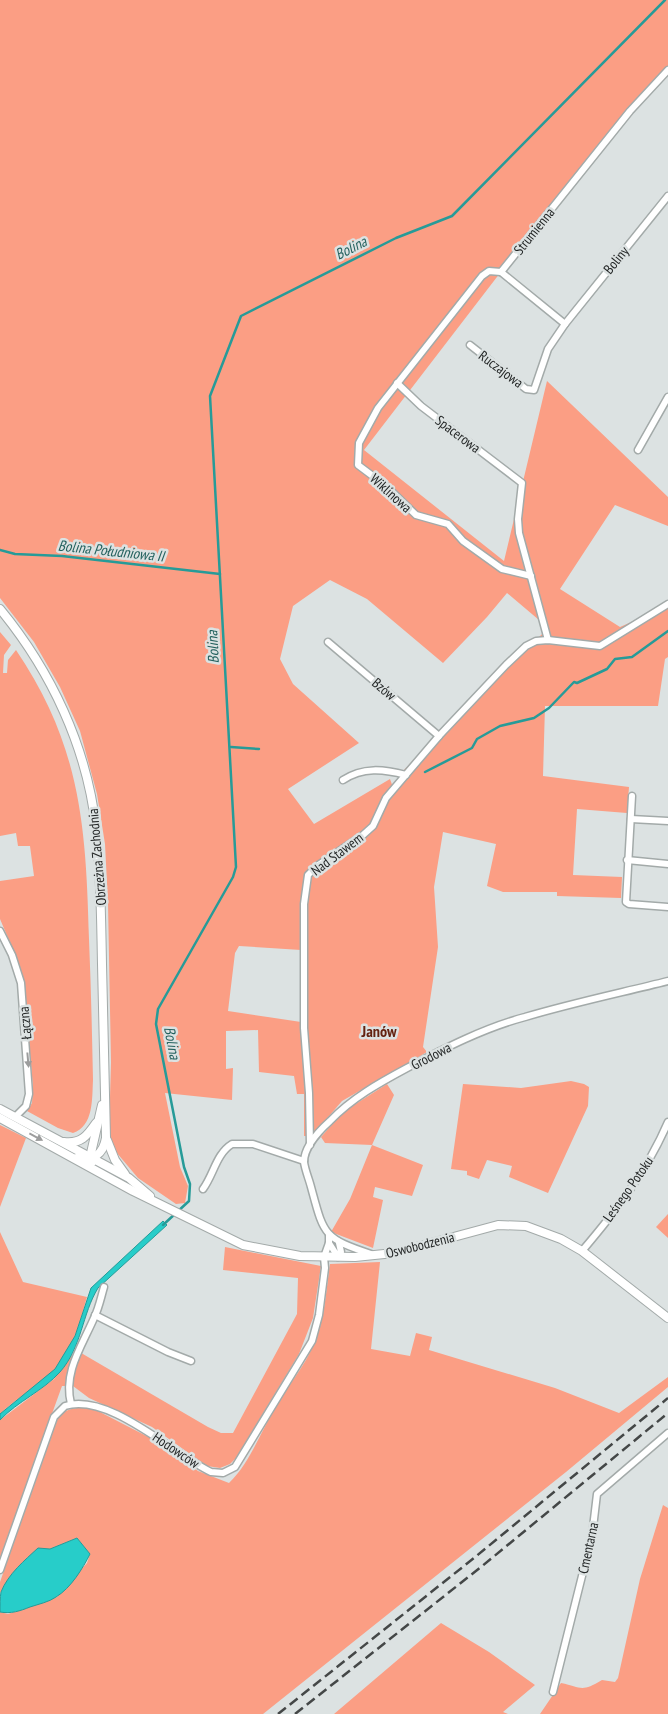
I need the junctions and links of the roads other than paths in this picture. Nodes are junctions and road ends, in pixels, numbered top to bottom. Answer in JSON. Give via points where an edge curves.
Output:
{"nodes":[{"id":1,"x":668,"y":70,"type":"edge"},
{"id":2,"x":668,"y":196,"type":"edge"},
{"id":3,"x":501,"y":272,"type":"junction"},
{"id":4,"x":565,"y":324,"type":"junction"},
{"id":5,"x":470,"y":345,"type":"dead end"},
{"id":6,"x":397,"y":383,"type":"junction"},
{"id":7,"x":534,"y":390,"type":"joint"},
{"id":8,"x":668,"y":397,"type":"edge"},
{"id":9,"x":638,"y":450,"type":"dead end"},
{"id":10,"x":530,"y":576,"type":"junction"},
{"id":11,"x":668,"y":604,"type":"edge"},
{"id":12,"x":0,"y":609,"type":"edge"},
{"id":13,"x":548,"y":640,"type":"junction"},
{"id":14,"x":328,"y":642,"type":"dead end"},
{"id":15,"x":439,"y":736,"type":"junction"},
{"id":16,"x":406,"y":775,"type":"junction"},
{"id":17,"x":343,"y":780,"type":"dead end"},
{"id":18,"x":632,"y":796,"type":"dead end"},
{"id":19,"x":630,"y":819,"type":"junction"},
{"id":20,"x":668,"y":821,"type":"edge"},
{"id":21,"x":627,"y":860,"type":"junction"},
{"id":22,"x":668,"y":864,"type":"edge"},
{"id":23,"x":668,"y":907,"type":"edge"},
{"id":24,"x":0,"y":931,"type":"edge"},
{"id":25,"x":668,"y":981,"type":"edge"},
{"id":26,"x":104,"y":1098,"type":"junction"},
{"id":27,"x":0,"y":1108,"type":"edge"},
{"id":28,"x":16,"y":1116,"type":"junction"},
{"id":29,"x":0,"y":1118,"type":"edge"},
{"id":30,"x":97,"y":1121,"type":"junction"},
{"id":31,"x":668,"y":1122,"type":"edge"},
{"id":32,"x":106,"y":1138,"type":"junction"},
{"id":33,"x":62,"y":1142,"type":"junction"},
{"id":34,"x":310,"y":1145,"type":"junction"},
{"id":35,"x":72,"y":1157,"type":"junction"},
{"id":36,"x":92,"y":1158,"type":"junction"},
{"id":37,"x":304,"y":1161,"type":"junction"},
{"id":38,"x":98,"y":1172,"type":"junction"},
{"id":39,"x":129,"y":1178,"type":"junction"},
{"id":40,"x":203,"y":1189,"type":"dead end"},
{"id":41,"x":155,"y":1200,"type":"junction"},
{"id":42,"x":329,"y":1240,"type":"junction"},
{"id":43,"x":339,"y":1243,"type":"junction"},
{"id":44,"x":582,"y":1251,"type":"junction"},
{"id":45,"x":374,"y":1256,"type":"junction"},
{"id":46,"x":324,"y":1257,"type":"junction"},
{"id":47,"x":338,"y":1257,"type":"junction"},
{"id":48,"x":104,"y":1288,"type":"dead end"},
{"id":49,"x":96,"y":1315,"type":"junction"},
{"id":50,"x":668,"y":1318,"type":"edge"},
{"id":51,"x":191,"y":1361,"type":"dead end"},
{"id":52,"x":71,"y":1404,"type":"junction"},
{"id":53,"x":668,"y":1433,"type":"edge"},
{"id":54,"x":0,"y":1570,"type":"edge"},
{"id":55,"x":553,"y":1692,"type":"dead end"}],
"edges":[{"from":1,"to":3,"type":"street","name":"Strumienna","via":[[630,111]]},
{"from":2,"to":4,"type":"street","name":"Boliny"},
{"from":3,"to":4,"type":"street"},
{"from":3,"to":6,"type":"street","via":[[489,271],[482,276]]},
{"from":4,"to":7,"type":"street","name":"Boliny","via":[[548,349]]},
{"from":5,"to":7,"type":"street","name":"Ruczajowa","via":[[526,389]]},
{"from":6,"to":10,"type":"street","name":"Spacerowa","via":[[421,406],[522,483],[518,526]]},
{"from":6,"to":10,"type":"street","name":"Wiklinowa","via":[[378,408],[359,443],[358,465],[386,486],[416,516],[448,524],[463,540],[502,569]]},
{"from":8,"to":9,"type":"street"},
{"from":10,"to":13,"type":"street"},
{"from":11,"to":13,"type":"street","name":"Nad Stawem","via":[[600,646]]},
{"from":12,"to":26,"type":"street","name":"Obrzeżna Zachodnia","via":[[35,657],[62,706],[80,752],[92,801],[100,880]]},
{"from":13,"to":15,"type":"street","name":"Nad Stawem","via":[[536,642],[519,652]]},
{"from":14,"to":15,"type":"street","name":"Bzów"},
{"from":15,"to":16,"type":"street","name":"Nad Stawem"},
{"from":16,"to":17,"type":"street","via":[[371,770],[354,773]]},
{"from":16,"to":34,"type":"street","name":"Nad Stawem","via":[[386,798],[368,830],[308,876],[304,904],[304,1028]]},
{"from":18,"to":19,"type":"street"},
{"from":19,"to":20,"type":"street"},
{"from":19,"to":21,"type":"street"},
{"from":21,"to":22,"type":"street"},
{"from":21,"to":23,"type":"street","via":[[626,902]]},
{"from":24,"to":28,"type":"street","name":"Łączna","one_way":true,"via":[[18,971],[22,994],[29,1094],[26,1106]]},
{"from":25,"to":34,"type":"street","name":"Grodowa","via":[[524,1017],[438,1051],[360,1094],[324,1126]]},
{"from":26,"to":30,"type":"street","name":"Obrzeżna Zachodnia"},
{"from":26,"to":32,"type":"street","name":"Obrzeżna Zachodnia"},
{"from":27,"to":28,"type":"street","name":"Oswobodzenia"},
{"from":28,"to":33,"type":"street","name":"Oswobodzenia"},
{"from":29,"to":35,"type":"street","name":"Oswobodzenia","one_way":true},
{"from":30,"to":33,"type":"street","name":"Obrzeżna Zachodnia","via":[[81,1140]]},
{"from":30,"to":36,"type":"street","name":"Obrzeżna Zachodnia"},
{"from":31,"to":44,"type":"street","name":"Leśnego Potoku","via":[[635,1184]]},
{"from":32,"to":36,"type":"street","via":[[103,1150]]},
{"from":32,"to":39,"type":"street","name":"Oswobodzenia","via":[[115,1160]]},
{"from":33,"to":36,"type":"street","name":"Oswobodzenia"},
{"from":34,"to":37,"type":"street","name":"Grodowa"},
{"from":35,"to":36,"type":"street","name":"Oswobodzenia"},
{"from":35,"to":38,"type":"street","name":"Oswobodzenia"},
{"from":36,"to":38,"type":"street"},
{"from":36,"to":39,"type":"street","name":"Oswobodzenia"},
{"from":37,"to":40,"type":"street","via":[[254,1144],[232,1144],[219,1156]]},
{"from":37,"to":42,"type":"street"},
{"from":38,"to":41,"type":"street","name":"Oswobodzenia"},
{"from":39,"to":41,"type":"street","name":"Oswobodzenia"},
{"from":41,"to":46,"type":"street","name":"Oswobodzenia","via":[[243,1245],[278,1253]]},
{"from":42,"to":43,"type":"street"},
{"from":42,"to":46,"type":"street"},
{"from":42,"to":47,"type":"street"},
{"from":43,"to":45,"type":"street"},
{"from":43,"to":47,"type":"street","via":[[341,1252]]},
{"from":44,"to":45,"type":"street","name":"Oswobodzenia","via":[[526,1226],[498,1225]]},
{"from":44,"to":50,"type":"street","name":"Oswobodzenia"},
{"from":45,"to":47,"type":"street","name":"Oswobodzenia"},
{"from":46,"to":47,"type":"street","name":"Oswobodzenia"},
{"from":46,"to":52,"type":"street","name":"Hodowców","via":[[318,1315],[309,1347],[240,1459],[229,1471],[211,1472],[142,1428],[97,1407]]},
{"from":48,"to":49,"type":"street"},
{"from":49,"to":51,"type":"street"},
{"from":49,"to":52,"type":"street","via":[[69,1376]]},
{"from":52,"to":54,"type":"street","via":[[64,1406],[54,1417]]},
{"from":53,"to":55,"type":"street","name":"Cmentarna","via":[[597,1494],[592,1536]]}]}
